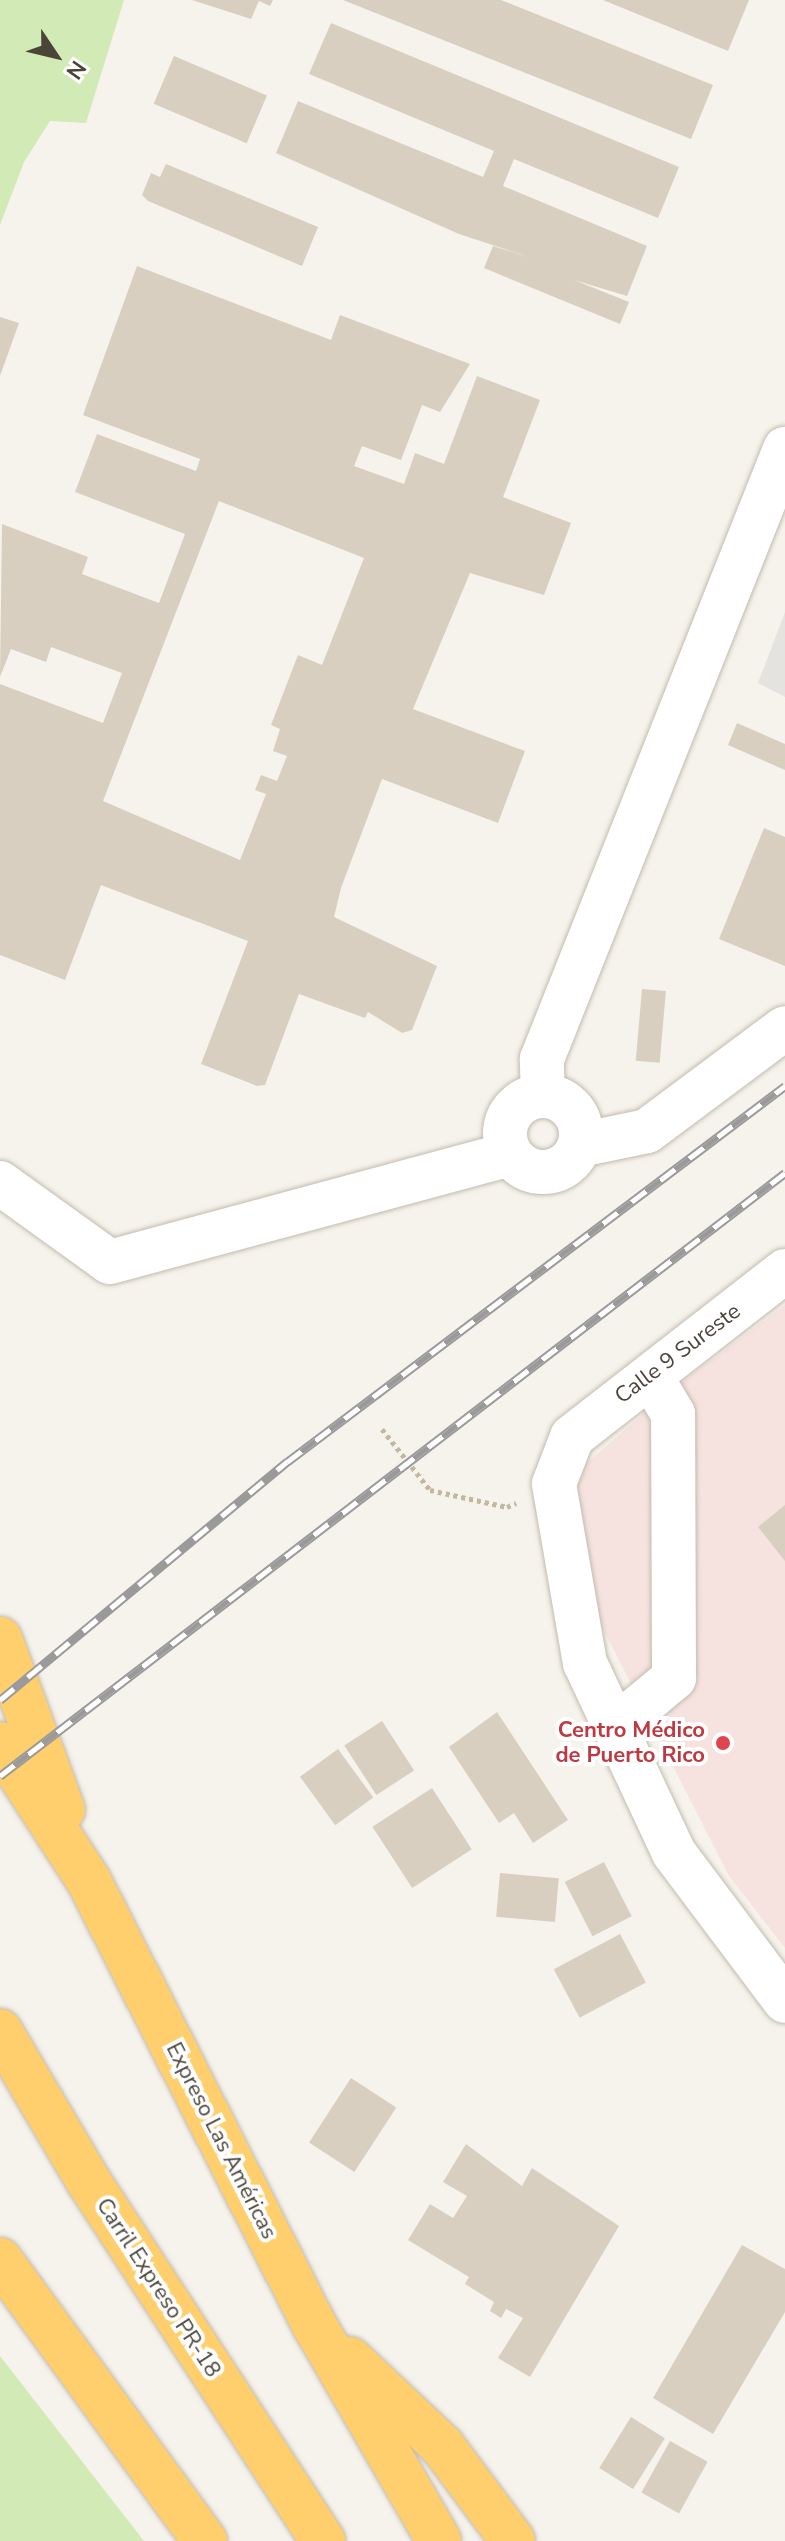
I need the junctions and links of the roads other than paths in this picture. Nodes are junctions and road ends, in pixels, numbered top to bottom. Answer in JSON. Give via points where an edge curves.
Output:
{"nodes":[{"id":1,"x":785,"y":449,"type":"edge"},
{"id":2,"x":785,"y":1028,"type":"edge"},
{"id":3,"x":543,"y":1096,"type":"junction"},
{"id":4,"x":580,"y":1145,"type":"junction"},
{"id":5,"x":510,"y":1154,"type":"junction"},
{"id":6,"x":0,"y":1183,"type":"edge"},
{"id":7,"x":785,"y":1271,"type":"edge"},
{"id":8,"x":651,"y":1377,"type":"junction"},
{"id":9,"x":2,"y":1645,"type":"edge"},
{"id":10,"x":615,"y":1727,"type":"junction"},
{"id":11,"x":0,"y":1744,"type":"edge"},
{"id":12,"x":89,"y":1881,"type":"junction"},
{"id":13,"x":785,"y":2001,"type":"edge"},
{"id":14,"x":0,"y":2031,"type":"edge"},
{"id":15,"x":0,"y":2260,"type":"edge"},
{"id":16,"x":315,"y":2326,"type":"junction"},
{"id":17,"x":205,"y":2541,"type":"edge"},
{"id":18,"x":323,"y":2541,"type":"edge"},
{"id":19,"x":439,"y":2541,"type":"edge"},
{"id":20,"x":513,"y":2541,"type":"edge"}],
"edges":[{"from":1,"to":3,"type":"street","via":[[542,1059]]},
{"from":2,"to":4,"type":"street","via":[[647,1131]]},
{"from":3,"to":4,"type":"street","via":[[575,1112]]},
{"from":3,"to":5,"type":"street","via":[[510,1114]]},
{"from":4,"to":5,"type":"street","via":[[552,1172],[523,1167]]},
{"from":5,"to":6,"type":"street","via":[[110,1262]]},
{"from":7,"to":8,"type":"street","name":"Calle 9 Sureste"},
{"from":8,"to":10,"type":"street","via":[[673,1414],[674,1678]]},
{"from":8,"to":10,"type":"street","name":"Calle 9 Sureste","via":[[572,1437],[554,1484],[585,1663]]},
{"from":9,"to":12,"type":"highway"},
{"from":10,"to":13,"type":"street","via":[[674,1853]]},
{"from":11,"to":12,"type":"highway","name":"Expreso Las Américas"},
{"from":12,"to":16,"type":"highway","name":"Expreso Las Américas"},
{"from":14,"to":18,"type":"highway","name":"Carril Expreso PR-18","via":[[89,2182]]},
{"from":15,"to":17,"type":"highway"},
{"from":16,"to":19,"type":"highway","name":"Expreso Las Américas"},
{"from":16,"to":20,"type":"highway","via":[[443,2447]]}]}
